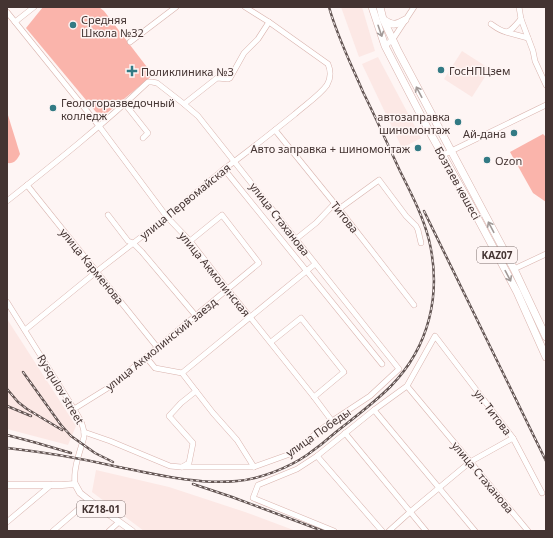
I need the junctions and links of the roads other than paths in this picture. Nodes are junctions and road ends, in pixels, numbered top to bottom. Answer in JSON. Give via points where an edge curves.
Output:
{"nodes":[{"id":1,"x":34,"y":7,"type":"edge"},
{"id":2,"x":176,"y":7,"type":"edge"},
{"id":3,"x":245,"y":7,"type":"edge"},
{"id":4,"x":372,"y":7,"type":"edge"},
{"id":5,"x":380,"y":7,"type":"edge"},
{"id":6,"x":414,"y":7,"type":"edge"},
{"id":7,"x":519,"y":7,"type":"edge"},
{"id":8,"x":7,"y":12,"type":"edge"},
{"id":9,"x":383,"y":19,"type":"junction"},
{"id":10,"x":521,"y":19,"type":"junction"},
{"id":11,"x":406,"y":20,"type":"junction"},
{"id":12,"x":15,"y":22,"type":"junction"},
{"id":13,"x":269,"y":22,"type":"junction"},
{"id":14,"x":491,"y":24,"type":"dead end"},
{"id":15,"x":506,"y":32,"type":"junction"},
{"id":16,"x":528,"y":38,"type":"junction"},
{"id":17,"x":393,"y":39,"type":"junction"},
{"id":18,"x":130,"y":42,"type":"dead end"},
{"id":19,"x":385,"y":46,"type":"junction"},
{"id":20,"x":546,"y":85,"type":"edge"},
{"id":21,"x":125,"y":104,"type":"junction"},
{"id":22,"x":184,"y":104,"type":"junction"},
{"id":23,"x":546,"y":105,"type":"edge"},
{"id":24,"x":99,"y":126,"type":"junction"},
{"id":25,"x":275,"y":130,"type":"junction"},
{"id":26,"x":143,"y":138,"type":"dead end"},
{"id":27,"x":451,"y":151,"type":"junction"},
{"id":28,"x":443,"y":155,"type":"junction"},
{"id":29,"x":235,"y":162,"type":"junction"},
{"id":30,"x":224,"y":169,"type":"junction"},
{"id":31,"x":26,"y":185,"type":"junction"},
{"id":32,"x":7,"y":201,"type":"edge"},
{"id":33,"x":335,"y":203,"type":"junction"},
{"id":34,"x":339,"y":209,"type":"junction"},
{"id":35,"x":108,"y":215,"type":"dead end"},
{"id":36,"x":167,"y":217,"type":"junction"},
{"id":37,"x":296,"y":239,"type":"junction"},
{"id":38,"x":190,"y":241,"type":"junction"},
{"id":39,"x":133,"y":243,"type":"junction"},
{"id":40,"x":421,"y":243,"type":"dead end"},
{"id":41,"x":546,"y":254,"type":"edge"},
{"id":42,"x":315,"y":264,"type":"junction"},
{"id":43,"x":514,"y":269,"type":"junction"},
{"id":44,"x":306,"y":271,"type":"junction"},
{"id":45,"x":96,"y":272,"type":"junction"},
{"id":46,"x":228,"y":290,"type":"junction"},
{"id":47,"x":7,"y":302,"type":"edge"},
{"id":48,"x":414,"y":305,"type":"dead end"},
{"id":49,"x":196,"y":316,"type":"junction"},
{"id":50,"x":250,"y":316,"type":"junction"},
{"id":51,"x":25,"y":330,"type":"junction"},
{"id":52,"x":435,"y":336,"type":"joint"},
{"id":53,"x":546,"y":337,"type":"edge"},
{"id":54,"x":271,"y":342,"type":"junction"},
{"id":55,"x":157,"y":347,"type":"junction"},
{"id":56,"x":146,"y":357,"type":"junction"},
{"id":57,"x":546,"y":357,"type":"edge"},
{"id":58,"x":382,"y":364,"type":"dead end"},
{"id":59,"x":398,"y":367,"type":"joint"},
{"id":60,"x":182,"y":373,"type":"junction"},
{"id":61,"x":407,"y":386,"type":"junction"},
{"id":62,"x":196,"y":390,"type":"junction"},
{"id":63,"x":314,"y":397,"type":"junction"},
{"id":64,"x":74,"y":409,"type":"junction"},
{"id":65,"x":374,"y":410,"type":"junction"},
{"id":66,"x":332,"y":421,"type":"junction"},
{"id":67,"x":84,"y":432,"type":"junction"},
{"id":68,"x":345,"y":433,"type":"junction"},
{"id":69,"x":513,"y":438,"type":"junction"},
{"id":70,"x":317,"y":456,"type":"junction"},
{"id":71,"x":470,"y":462,"type":"junction"},
{"id":72,"x":181,"y":467,"type":"junction"},
{"id":73,"x":254,"y":468,"type":"junction"},
{"id":74,"x":75,"y":484,"type":"junction"},
{"id":75,"x":7,"y":485,"type":"edge"},
{"id":76,"x":51,"y":485,"type":"junction"},
{"id":77,"x":439,"y":489,"type":"junction"},
{"id":78,"x":542,"y":493,"type":"dead end"},
{"id":79,"x":89,"y":500,"type":"junction"},
{"id":80,"x":410,"y":512,"type":"junction"},
{"id":81,"x":7,"y":522,"type":"edge"},
{"id":82,"x":119,"y":522,"type":"junction"},
{"id":83,"x":52,"y":531,"type":"edge"},
{"id":84,"x":109,"y":531,"type":"edge"},
{"id":85,"x":132,"y":531,"type":"edge"},
{"id":86,"x":334,"y":531,"type":"edge"},
{"id":87,"x":382,"y":531,"type":"edge"},
{"id":88,"x":389,"y":531,"type":"edge"},
{"id":89,"x":426,"y":531,"type":"edge"},
{"id":90,"x":475,"y":531,"type":"edge"},
{"id":91,"x":528,"y":531,"type":"edge"}],
"edges":[{"from":1,"to":12,"type":"street"},
{"from":2,"to":18,"type":"street"},
{"from":3,"to":13,"type":"street"},
{"from":4,"to":19,"type":"highway","name":"Бозтаев көшесі","number":"KAZ07","one_way":true},
{"from":5,"to":9,"type":"highway","name":"Бозтаев көшесі","number":"KAZ07"},
{"from":6,"to":11,"type":"street"},
{"from":7,"to":10,"type":"street"},
{"from":8,"to":12,"type":"street"},
{"from":9,"to":11,"type":"highway","via":[[390,24]]},
{"from":9,"to":17,"type":"highway","name":"Бозтаев көшесі","number":"KAZ07"},
{"from":10,"to":15,"type":"street"},
{"from":10,"to":16,"type":"street"},
{"from":11,"to":17,"type":"street"},
{"from":12,"to":24,"type":"street"},
{"from":13,"to":22,"type":"street","via":[[258,39],[244,53],[230,78],[218,78]]},
{"from":13,"to":25,"type":"street","name":"улица Первомайская","via":[[328,64],[331,74],[326,86]]},
{"from":14,"to":15,"type":"street"},
{"from":15,"to":16,"type":"street"},
{"from":16,"to":20,"type":"street"},
{"from":17,"to":19,"type":"street"},
{"from":27,"to":17,"type":"highway","name":"Бозтаев көшесі","number":"KAZ07","one_way":true},
{"from":19,"to":28,"type":"highway","name":"Бозтаев көшесі","number":"KAZ07"},
{"from":21,"to":22,"type":"street","name":"улица Стаханова","via":[[148,82],[157,83]]},
{"from":21,"to":24,"type":"street"},
{"from":21,"to":26,"type":"street","via":[[148,133]]},
{"from":22,"to":29,"type":"street","name":"улица Стаханова","via":[[198,116]]},
{"from":23,"to":27,"type":"street"},
{"from":24,"to":31,"type":"street"},
{"from":24,"to":36,"type":"street","name":"улица Акмолинская"},
{"from":25,"to":29,"type":"street","name":"улица Первомайская"},
{"from":25,"to":33,"type":"street","name":"Титова"},
{"from":27,"to":28,"type":"street"},
{"from":43,"to":27,"type":"highway","name":"Бозтаев көшесі","number":"KAZ07","one_way":true},
{"from":28,"to":57,"type":"highway","name":"Бозтаев көшесі","number":"KAZ07","one_way":true,"via":[[517,292]]},
{"from":29,"to":30,"type":"street","name":"улица Первомайская"},
{"from":29,"to":37,"type":"street","name":"улица Стаханова"},
{"from":30,"to":36,"type":"street","name":"улица Первомайская"},
{"from":30,"to":44,"type":"street"},
{"from":31,"to":32,"type":"street"},
{"from":31,"to":45,"type":"street","name":"улица Карменова"},
{"from":33,"to":34,"type":"street","name":"Титова"},
{"from":33,"to":37,"type":"street"},
{"from":34,"to":40,"type":"street","via":[[379,180],[416,226]]},
{"from":34,"to":48,"type":"street","name":"Титова"},
{"from":35,"to":39,"type":"street","via":[[128,241]]},
{"from":36,"to":38,"type":"street","name":"улица Акмолинская"},
{"from":36,"to":39,"type":"street","name":"улица Первомайская"},
{"from":37,"to":42,"type":"street","name":"улица Стаханова"},
{"from":38,"to":46,"type":"street","name":"улица Акмолинская"},
{"from":38,"to":46,"type":"street","name":"улица Акмолинский заезд","via":[[222,215],[255,257],[259,263]]},
{"from":39,"to":45,"type":"street","name":"улица Первомайская"},
{"from":39,"to":49,"type":"street"},
{"from":41,"to":43,"type":"street"},
{"from":42,"to":44,"type":"street"},
{"from":42,"to":59,"type":"street","name":"улица Стаханова"},
{"from":43,"to":53,"type":"highway","name":"Бозтаев көшесі","number":"KAZ07"},
{"from":44,"to":50,"type":"street"},
{"from":44,"to":58,"type":"street"},
{"from":45,"to":51,"type":"street","name":"улица Первомайская"},
{"from":45,"to":55,"type":"street","name":"улица Карменова"},
{"from":46,"to":49,"type":"street","name":"улица Акмолинский заезд"},
{"from":46,"to":50,"type":"street","name":"улица Акмолинская"},
{"from":47,"to":51,"type":"street","name":"Rysqulov street"},
{"from":49,"to":55,"type":"street","name":"улица Акмолинский заезд"},
{"from":50,"to":54,"type":"street","name":"улица Акмолинская"},
{"from":50,"to":60,"type":"street"},
{"from":51,"to":64,"type":"street","name":"Rysqulov street"},
{"from":52,"to":61,"type":"street","name":"улица Победы"},
{"from":52,"to":69,"type":"street","name":"ул. Титова"},
{"from":54,"to":63,"type":"street","name":"улица Акмолинская"},
{"from":54,"to":63,"type":"street","via":[[301,318],[344,372]]},
{"from":55,"to":56,"type":"street","name":"улица Акмолинский заезд"},
{"from":56,"to":60,"type":"street","via":[[155,368]]},
{"from":56,"to":64,"type":"street","name":"улица Акмолинский заезд","via":[[111,386]]},
{"from":59,"to":66,"type":"street","name":"улица Победы","via":[[399,370],[370,396]]},
{"from":60,"to":62,"type":"street"},
{"from":61,"to":65,"type":"street","name":"улица Победы"},
{"from":61,"to":71,"type":"street","name":"улица Стаханова"},
{"from":62,"to":72,"type":"street","via":[[169,416],[193,443],[189,463]]},
{"from":62,"to":73,"type":"street","via":[[237,440]]},
{"from":63,"to":66,"type":"street","name":"улица Акмолинская"},
{"from":64,"to":67,"type":"street","name":"Rysqulov street"},
{"from":65,"to":68,"type":"street","name":"улица Победы"},
{"from":65,"to":77,"type":"street"},
{"from":66,"to":73,"type":"street","name":"улица Победы","via":[[290,454]]},
{"from":67,"to":72,"type":"street","name":"улица Победы","via":[[170,466]]},
{"from":67,"to":74,"type":"street","name":"Rysqulov street","via":[[75,471]]},
{"from":68,"to":70,"type":"street","name":"улица Победы"},
{"from":68,"to":80,"type":"street"},
{"from":69,"to":71,"type":"street"},
{"from":69,"to":78,"type":"street","name":"ул. Титова"},
{"from":70,"to":86,"type":"street","name":"улица Победы","via":[[297,470],[258,485],[253,498]]},
{"from":70,"to":87,"type":"street"},
{"from":71,"to":77,"type":"street"},
{"from":71,"to":91,"type":"street","name":"улица Стаханова"},
{"from":72,"to":73,"type":"street","name":"улица Победы"},
{"from":74,"to":76,"type":"main road"},
{"from":74,"to":79,"type":"main road","number":"KZ18-01","via":[[80,493]]},
{"from":75,"to":76,"type":"main road"},
{"from":76,"to":81,"type":"street"},
{"from":77,"to":80,"type":"street"},
{"from":77,"to":90,"type":"street"},
{"from":79,"to":82,"type":"main road","number":"KZ18-01"},
{"from":79,"to":83,"type":"street"},
{"from":80,"to":88,"type":"street"},
{"from":80,"to":89,"type":"street"},
{"from":82,"to":84,"type":"street"},
{"from":82,"to":85,"type":"main road","number":"KZ18-01"}]}
